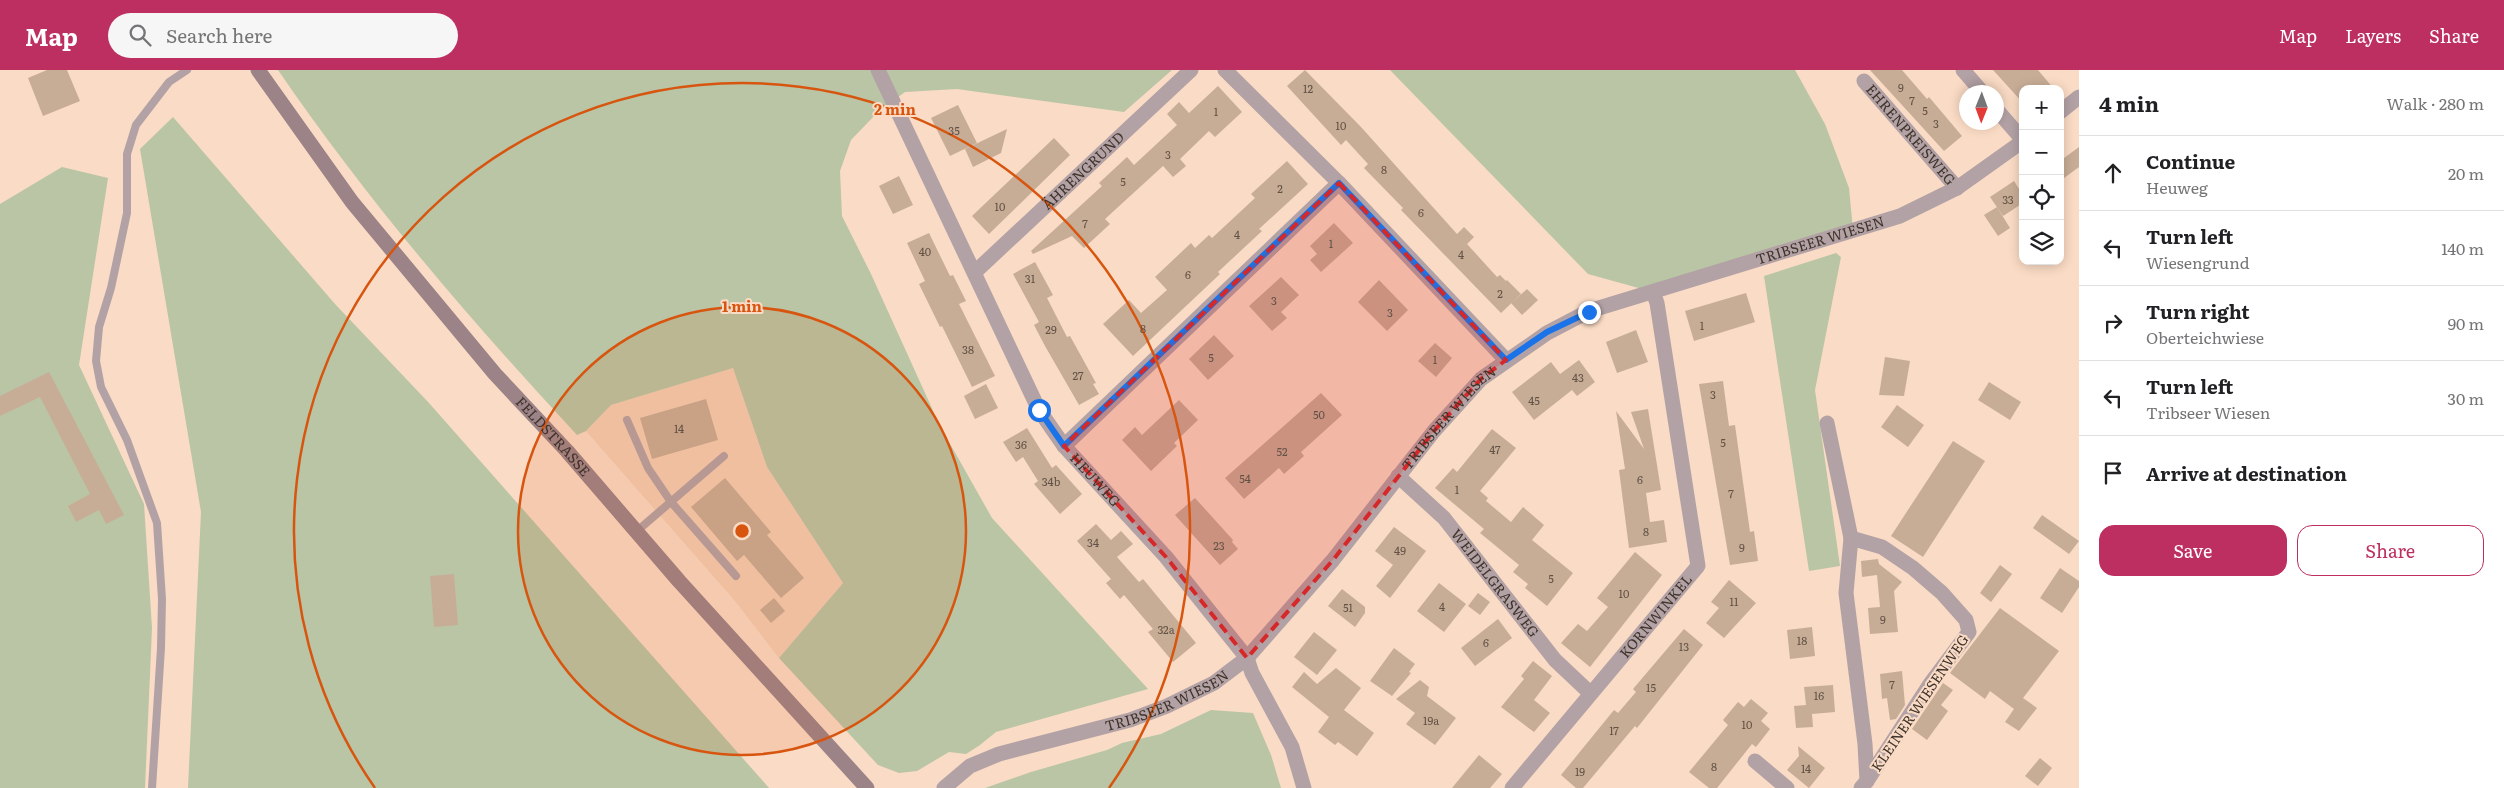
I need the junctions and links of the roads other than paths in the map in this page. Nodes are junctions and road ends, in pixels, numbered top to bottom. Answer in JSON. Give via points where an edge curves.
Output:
{"nodes":[{"id":1,"x":187,"y":70,"type":"edge"},
{"id":2,"x":258,"y":70,"type":"edge"},
{"id":3,"x":878,"y":70,"type":"edge"},
{"id":4,"x":1191,"y":70,"type":"edge"},
{"id":5,"x":1225,"y":70,"type":"edge"},
{"id":6,"x":1963,"y":70,"type":"edge"},
{"id":7,"x":1864,"y":81,"type":"dead end"},
{"id":8,"x":1976,"y":85,"type":"edge"},
{"id":9,"x":2079,"y":97,"type":"edge"},
{"id":10,"x":2064,"y":109,"type":"edge"},
{"id":11,"x":2004,"y":118,"type":"edge"},
{"id":12,"x":2019,"y":135,"type":"edge"},
{"id":13,"x":2019,"y":143,"type":"edge"},
{"id":14,"x":1339,"y":183,"type":"junction"},
{"id":15,"x":1957,"y":188,"type":"junction"},
{"id":16,"x":975,"y":272,"type":"junction"},
{"id":17,"x":1653,"y":292,"type":"junction"},
{"id":18,"x":1506,"y":360,"type":"junction"},
{"id":19,"x":627,"y":420,"type":"dead end"},
{"id":20,"x":1827,"y":423,"type":"dead end"},
{"id":21,"x":1064,"y":446,"type":"junction"},
{"id":22,"x":724,"y":456,"type":"dead end"},
{"id":23,"x":1398,"y":476,"type":"junction"},
{"id":24,"x":671,"y":502,"type":"junction"},
{"id":25,"x":637,"y":531,"type":"junction"},
{"id":26,"x":1850,"y":538,"type":"junction"},
{"id":27,"x":736,"y":576,"type":"dead end"},
{"id":28,"x":1247,"y":658,"type":"junction"},
{"id":29,"x":1590,"y":693,"type":"junction"},
{"id":30,"x":1755,"y":761,"type":"dead end"},
{"id":31,"x":1864,"y":784,"type":"edge"},
{"id":32,"x":152,"y":788,"type":"edge"},
{"id":33,"x":867,"y":788,"type":"edge"},
{"id":34,"x":944,"y":788,"type":"edge"},
{"id":35,"x":1304,"y":788,"type":"edge"},
{"id":36,"x":1512,"y":788,"type":"edge"},
{"id":37,"x":1787,"y":788,"type":"edge"}],
"edges":[{"from":1,"to":32,"type":"lane","via":[[169,82],[136,125],[127,154],[127,213],[99,327],[96,361],[102,386],[127,440],[158,523],[161,648]]},
{"from":2,"to":25,"type":"main road","name":"FELDSTRASSE","via":[[358,209],[495,374]]},
{"from":3,"to":16,"type":"street","name":"HEUWEG"},
{"from":4,"to":16,"type":"street","name":"ÄHRENGRUND"},
{"from":5,"to":14,"type":"street"},
{"from":6,"to":8,"type":"street"},
{"from":7,"to":15,"type":"street","name":"EHRENPREISWEG"},
{"from":9,"to":10,"type":"street"},
{"from":11,"to":12,"type":"street"},
{"from":13,"to":15,"type":"street","name":"TRIBSEER WIESEN"},
{"from":14,"to":18,"type":"street"},
{"from":14,"to":21,"type":"street"},
{"from":15,"to":17,"type":"street","name":"TRIBSEER WIESEN","via":[[1900,216]]},
{"from":16,"to":21,"type":"street","name":"HEUWEG","via":[[1039,410]]},
{"from":17,"to":18,"type":"street","name":"TRIBSEER WIESEN","via":[[1589,312],[1547,332]]},
{"from":17,"to":29,"type":"street","name":"KORNWINKEL","via":[[1698,566]]},
{"from":18,"to":23,"type":"street","name":"TRIBSEER WIESEN","via":[[1481,379]]},
{"from":19,"to":24,"type":"lane","via":[[648,468]]},
{"from":20,"to":26,"type":"street","name":"KLEINER WIESENWEG"},
{"from":21,"to":28,"type":"street","name":"HEUWEG","via":[[1166,557]]},
{"from":22,"to":24,"type":"lane"},
{"from":23,"to":28,"type":"street","name":"TRIBSEER WIESEN","via":[[1333,560]]},
{"from":23,"to":29,"type":"street","name":"WEIDELGRASWEG","via":[[1444,518],[1555,660]]},
{"from":24,"to":25,"type":"lane"},
{"from":24,"to":27,"type":"lane"},
{"from":25,"to":33,"type":"main road","name":"FELDSTRASSE","via":[[679,582]]},
{"from":26,"to":31,"type":"street","name":"KLEINER WIESENWEG","via":[[1846,594],[1865,744]]},
{"from":26,"to":31,"type":"street","name":"KLEINER WIESENWEG","via":[[1882,547],[1913,568],[1966,620],[1969,632],[1930,684]]},
{"from":28,"to":34,"type":"street","name":"TRIBSEER WIESEN","via":[[1214,683],[1167,706],[1089,732],[998,754],[970,766]]},
{"from":28,"to":35,"type":"street","name":"HEUWEG","via":[[1292,748]]},
{"from":29,"to":36,"type":"street","name":"KORNWINKEL"},
{"from":30,"to":37,"type":"street"}]}
